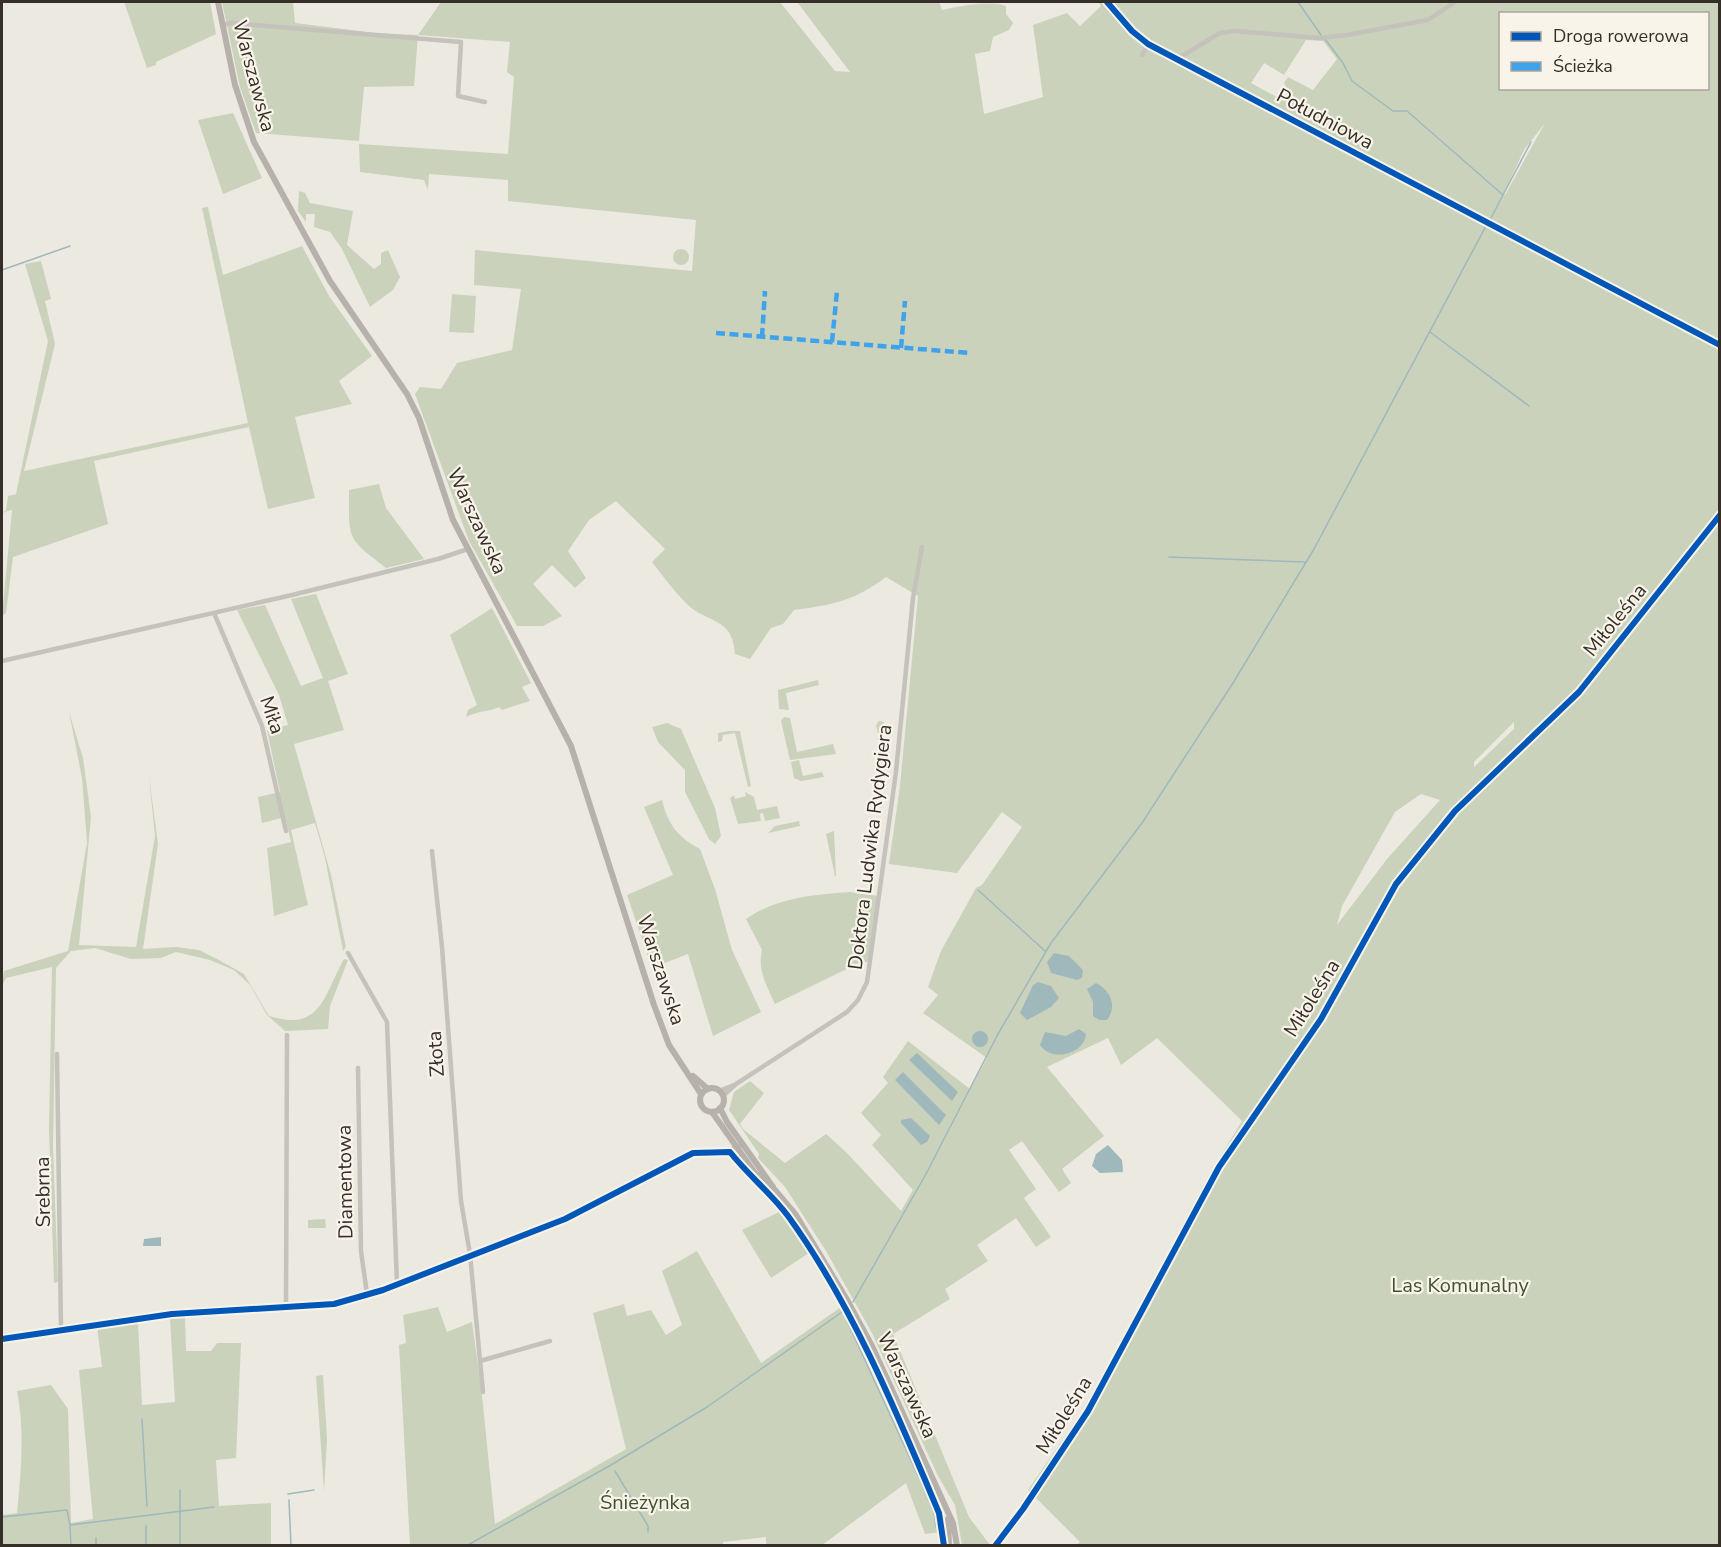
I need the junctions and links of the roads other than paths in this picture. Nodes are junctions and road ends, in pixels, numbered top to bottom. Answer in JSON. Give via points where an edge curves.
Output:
{"nodes":[{"id":1,"x":218,"y":2,"type":"edge"},
{"id":2,"x":1107,"y":2,"type":"edge"},
{"id":3,"x":1455,"y":2,"type":"edge"},
{"id":4,"x":223,"y":26,"type":"junction"},
{"id":5,"x":1148,"y":44,"type":"junction"},
{"id":6,"x":1142,"y":55,"type":"dead end"},
{"id":7,"x":1177,"y":59,"type":"junction"},
{"id":8,"x":485,"y":102,"type":"dead end"},
{"id":9,"x":1719,"y":345,"type":"edge"},
{"id":10,"x":1719,"y":515,"type":"edge"},
{"id":11,"x":922,"y":548,"type":"dead end"},
{"id":12,"x":468,"y":549,"type":"junction"},
{"id":13,"x":214,"y":613,"type":"junction"},
{"id":14,"x":2,"y":661,"type":"edge"},
{"id":15,"x":286,"y":831,"type":"dead end"},
{"id":16,"x":432,"y":851,"type":"dead end"},
{"id":17,"x":348,"y":953,"type":"dead end"},
{"id":18,"x":287,"y":1035,"type":"dead end"},
{"id":19,"x":57,"y":1054,"type":"dead end"},
{"id":20,"x":683,"y":1067,"type":"junction"},
{"id":21,"x":358,"y":1068,"type":"dead end"},
{"id":22,"x":708,"y":1089,"type":"junction"},
{"id":23,"x":721,"y":1093,"type":"junction"},
{"id":24,"x":702,"y":1094,"type":"junction"},
{"id":25,"x":720,"y":1108,"type":"junction"},
{"id":26,"x":712,"y":1112,"type":"junction"},
{"id":27,"x":740,"y":1146,"type":"junction"},
{"id":28,"x":470,"y":1254,"type":"junction"},
{"id":29,"x":397,"y":1284,"type":"junction"},
{"id":30,"x":367,"y":1294,"type":"junction"},
{"id":31,"x":286,"y":1307,"type":"junction"},
{"id":32,"x":61,"y":1329,"type":"junction"},
{"id":33,"x":2,"y":1339,"type":"edge"},
{"id":34,"x":550,"y":1341,"type":"dead end"},
{"id":35,"x":480,"y":1361,"type":"junction"},
{"id":36,"x":483,"y":1392,"type":"dead end"},
{"id":37,"x":948,"y":1515,"type":"junction"},
{"id":38,"x":949,"y":1545,"type":"edge"},
{"id":39,"x":957,"y":1545,"type":"edge"},
{"id":40,"x":995,"y":1545,"type":"edge"}],
"edges":[{"from":1,"to":4,"type":"main road","name":"Warszawska"},
{"from":2,"to":5,"type":"street","name":"Południowa"},
{"from":3,"to":7,"type":"street","via":[[1428,20],[1347,35],[1320,38],[1220,33]]},
{"from":4,"to":8,"type":"street","via":[[231,23],[461,42],[458,96]]},
{"from":4,"to":12,"type":"main road","name":"Warszawska","via":[[242,111],[254,142],[330,281],[407,394],[446,503]]},
{"from":5,"to":6,"type":"street"},
{"from":5,"to":7,"type":"street","name":"Południowa"},
{"from":7,"to":9,"type":"street","name":"Południowa"},
{"from":10,"to":40,"type":"street","name":"Miłoleśna","via":[[1579,692],[1455,811],[1396,884],[1321,1019],[1219,1167],[1088,1411]]},
{"from":11,"to":23,"type":"street","name":"Doktora Ludwika Rydygiera","via":[[867,982],[858,1000],[842,1016]]},
{"from":12,"to":13,"type":"street","via":[[438,560]]},
{"from":12,"to":20,"type":"main road","name":"Warszawska","via":[[571,746],[654,1005],[669,1045]]},
{"from":13,"to":14,"type":"street"},
{"from":13,"to":15,"type":"street","name":"Miła","via":[[262,726]]},
{"from":16,"to":28,"type":"street","name":"Złota","via":[[461,1201]]},
{"from":17,"to":29,"type":"street","via":[[387,1023]]},
{"from":18,"to":31,"type":"street"},
{"from":19,"to":32,"type":"street","name":"Srebrna"},
{"from":20,"to":22,"type":"main road","name":"Warszawska"},
{"from":20,"to":24,"type":"main road","name":"Warszawska"},
{"from":21,"to":30,"type":"street","name":"Diamentowa","via":[[361,1251]]},
{"from":22,"to":23,"type":"main road"},
{"from":22,"to":24,"type":"main road"},
{"from":23,"to":25,"type":"main road"},
{"from":24,"to":26,"type":"main road","via":[[701,1105]]},
{"from":25,"to":26,"type":"main road"},
{"from":25,"to":27,"type":"main road","name":"Warszawska"},
{"from":26,"to":27,"type":"main road","name":"Warszawska"},
{"from":27,"to":28,"type":"street","via":[[725,1153],[701,1151],[687,1155],[587,1210]]},
{"from":27,"to":37,"type":"main road","name":"Warszawska","via":[[756,1173],[802,1224],[864,1330]]},
{"from":28,"to":29,"type":"street"},
{"from":28,"to":35,"type":"street","name":"Złota"},
{"from":29,"to":30,"type":"street"},
{"from":30,"to":31,"type":"street","via":[[333,1304]]},
{"from":31,"to":32,"type":"street","via":[[172,1314]]},
{"from":32,"to":33,"type":"street"},
{"from":34,"to":35,"type":"street"},
{"from":35,"to":36,"type":"street","name":"Złota"},
{"from":37,"to":38,"type":"main road","name":"Warszawska"},
{"from":37,"to":39,"type":"main road","name":"Warszawska","via":[[956,1531]]}]}
